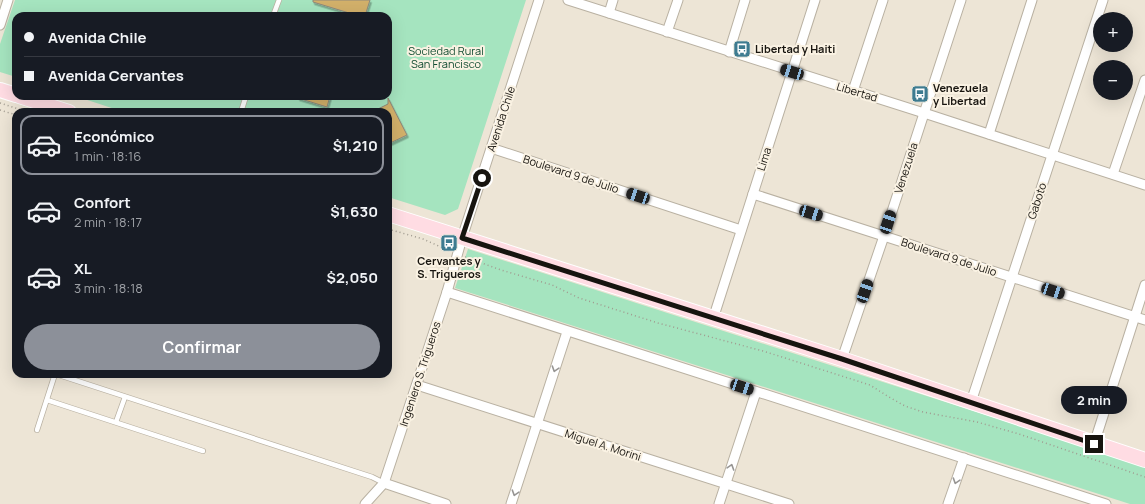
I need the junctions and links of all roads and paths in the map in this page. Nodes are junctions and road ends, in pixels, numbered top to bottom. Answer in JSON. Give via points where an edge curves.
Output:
{"nodes":[{"id":1,"x":8,"y":0,"type":"edge"},
{"id":2,"x":279,"y":0,"type":"edge"},
{"id":3,"x":539,"y":0,"type":"edge"},
{"id":4,"x":568,"y":0,"type":"edge"},
{"id":5,"x":613,"y":0,"type":"edge"},
{"id":6,"x":678,"y":0,"type":"edge"},
{"id":7,"x":745,"y":0,"type":"edge"},
{"id":8,"x":815,"y":0,"type":"edge"},
{"id":9,"x":883,"y":0,"type":"edge"},
{"id":10,"x":961,"y":0,"type":"edge"},
{"id":11,"x":1032,"y":0,"type":"edge"},
{"id":12,"x":1103,"y":0,"type":"edge"},
{"id":13,"x":275,"y":12,"type":"edge"},
{"id":14,"x":608,"y":13,"type":"junction"},
{"id":15,"x":0,"y":25,"type":"edge"},
{"id":16,"x":667,"y":32,"type":"junction"},
{"id":17,"x":729,"y":52,"type":"junction"},
{"id":18,"x":792,"y":72,"type":"junction"},
{"id":19,"x":1145,"y":80,"type":"edge"},
{"id":20,"x":0,"y":90,"type":"edge"},
{"id":21,"x":853,"y":91,"type":"junction"},
{"id":22,"x":12,"y":94,"type":"edge"},
{"id":23,"x":32,"y":100,"type":"edge"},
{"id":24,"x":0,"y":103,"type":"edge"},
{"id":25,"x":16,"y":108,"type":"edge"},
{"id":26,"x":56,"y":108,"type":"edge"},
{"id":27,"x":0,"y":110,"type":"edge"},
{"id":28,"x":924,"y":113,"type":"junction"},
{"id":29,"x":12,"y":114,"type":"edge"},
{"id":30,"x":989,"y":134,"type":"junction"},
{"id":31,"x":491,"y":148,"type":"junction"},
{"id":32,"x":1052,"y":154,"type":"junction"},
{"id":33,"x":1113,"y":174,"type":"junction"},
{"id":34,"x":1145,"y":184,"type":"edge"},
{"id":35,"x":753,"y":194,"type":"junction"},
{"id":36,"x":392,"y":215,"type":"edge"},
{"id":37,"x":741,"y":230,"type":"junction"},
{"id":38,"x":392,"y":231,"type":"edge"},
{"id":39,"x":884,"y":236,"type":"junction"},
{"id":40,"x":462,"y":238,"type":"junction"},
{"id":41,"x":458,"y":254,"type":"junction"},
{"id":42,"x":1012,"y":278,"type":"junction"},
{"id":43,"x":1145,"y":286,"type":"edge"},
{"id":44,"x":446,"y":292,"type":"junction"},
{"id":45,"x":1135,"y":317,"type":"junction"},
{"id":46,"x":713,"y":319,"type":"junction"},
{"id":47,"x":1145,"y":320,"type":"edge"},
{"id":48,"x":567,"y":332,"type":"junction"},
{"id":49,"x":842,"y":359,"type":"junction"},
{"id":50,"x":55,"y":378,"type":"edge"},
{"id":51,"x":68,"y":378,"type":"edge"},
{"id":52,"x":417,"y":385,"type":"junction"},
{"id":53,"x":756,"y":392,"type":"junction"},
{"id":54,"x":125,"y":397,"type":"junction"},
{"id":55,"x":47,"y":400,"type":"junction"},
{"id":56,"x":971,"y":402,"type":"junction"},
{"id":57,"x":116,"y":422,"type":"junction"},
{"id":58,"x":538,"y":424,"type":"junction"},
{"id":59,"x":37,"y":430,"type":"dead end"},
{"id":60,"x":1094,"y":444,"type":"junction"},
{"id":61,"x":203,"y":451,"type":"dead end"},
{"id":62,"x":964,"y":458,"type":"junction"},
{"id":63,"x":1145,"y":460,"type":"edge"},
{"id":64,"x":1145,"y":477,"type":"edge"},
{"id":65,"x":384,"y":483,"type":"junction"},
{"id":66,"x":726,"y":484,"type":"junction"},
{"id":67,"x":365,"y":504,"type":"edge"},
{"id":68,"x":446,"y":504,"type":"edge"},
{"id":69,"x":511,"y":504,"type":"edge"},
{"id":70,"x":719,"y":504,"type":"edge"},
{"id":71,"x":789,"y":504,"type":"edge"},
{"id":72,"x":948,"y":504,"type":"edge"},
{"id":73,"x":1106,"y":504,"type":"edge"}],
"edges":[{"from":1,"to":15,"type":"street"},
{"from":2,"to":13,"type":"lane"},
{"from":3,"to":31,"type":"street","name":"Avenida Chile"},
{"from":4,"to":14,"type":"street","name":"Libertad"},
{"from":5,"to":14,"type":"street"},
{"from":6,"to":16,"type":"street"},
{"from":7,"to":17,"type":"street"},
{"from":8,"to":18,"type":"street","name":"Lima"},
{"from":9,"to":21,"type":"street"},
{"from":10,"to":28,"type":"street","name":"Venezuela"},
{"from":11,"to":30,"type":"street"},
{"from":12,"to":32,"type":"street","name":"Gaboto"},
{"from":14,"to":16,"type":"street","name":"Libertad"},
{"from":16,"to":17,"type":"street","name":"Libertad"},
{"from":17,"to":18,"type":"street","name":"Libertad"},
{"from":18,"to":21,"type":"street","name":"Libertad"},
{"from":18,"to":35,"type":"street","name":"Lima"},
{"from":19,"to":33,"type":"street"},
{"from":20,"to":22,"type":"main road"},
{"from":21,"to":28,"type":"street","name":"Libertad"},
{"from":23,"to":26,"type":"main road"},
{"from":24,"to":25,"type":"path"},
{"from":27,"to":29,"type":"path"},
{"from":28,"to":30,"type":"street","name":"Libertad"},
{"from":28,"to":39,"type":"street","name":"Venezuela"},
{"from":30,"to":32,"type":"street","name":"Libertad"},
{"from":31,"to":37,"type":"street","name":"Boulevard 9 de Julio"},
{"from":31,"to":40,"type":"street","name":"Avenida Chile"},
{"from":32,"to":33,"type":"street","name":"Libertad"},
{"from":32,"to":42,"type":"street","name":"Gaboto"},
{"from":33,"to":34,"type":"street","name":"Libertad"},
{"from":35,"to":37,"type":"street","name":"Lima"},
{"from":35,"to":39,"type":"street","name":"Boulevard 9 de Julio"},
{"from":36,"to":40,"type":"main road"},
{"from":37,"to":46,"type":"street","name":"Lima"},
{"from":38,"to":41,"type":"path","via":[[423,239]]},
{"from":39,"to":42,"type":"street","name":"Boulevard 9 de Julio"},
{"from":39,"to":49,"type":"street","name":"Venezuela"},
{"from":40,"to":41,"type":"street","name":"Ingeniero S. Trigueros"},
{"from":40,"to":46,"type":"main road"},
{"from":41,"to":44,"type":"street","name":"Ingeniero S. Trigueros"},
{"from":41,"to":64,"type":"path","via":[[552,285],[579,298],[870,385],[904,406],[1019,434]]},
{"from":42,"to":45,"type":"street","name":"Boulevard 9 de Julio"},
{"from":42,"to":56,"type":"street","name":"Gaboto"},
{"from":43,"to":45,"type":"street"},
{"from":44,"to":48,"type":"street"},
{"from":44,"to":52,"type":"street","name":"Ingeniero S. Trigueros"},
{"from":45,"to":47,"type":"street","name":"Boulevard 9 de Julio"},
{"from":45,"to":60,"type":"street"},
{"from":46,"to":49,"type":"main road"},
{"from":48,"to":53,"type":"street"},
{"from":48,"to":58,"type":"street","one_way":true},
{"from":49,"to":56,"type":"main road"},
{"from":50,"to":55,"type":"lane"},
{"from":51,"to":54,"type":"lane"},
{"from":52,"to":58,"type":"street","name":"Miguel A. Morini"},
{"from":52,"to":65,"type":"street","name":"Ingeniero S. Trigueros"},
{"from":53,"to":62,"type":"street"},
{"from":66,"to":53,"type":"street","one_way":true},
{"from":54,"to":57,"type":"lane"},
{"from":54,"to":65,"type":"lane"},
{"from":55,"to":57,"type":"lane"},
{"from":55,"to":59,"type":"lane"},
{"from":56,"to":60,"type":"main road"},
{"from":57,"to":61,"type":"lane"},
{"from":58,"to":66,"type":"street","name":"Miguel A. Morini"},
{"from":58,"to":69,"type":"street","one_way":true},
{"from":60,"to":63,"type":"main road"},
{"from":62,"to":72,"type":"street","one_way":true},
{"from":62,"to":73,"type":"street"},
{"from":65,"to":67,"type":"street","name":"Ingeniero S. Trigueros"},
{"from":65,"to":68,"type":"street"},
{"from":66,"to":70,"type":"street"},
{"from":66,"to":71,"type":"street","name":"Miguel A. Morini"}]}
